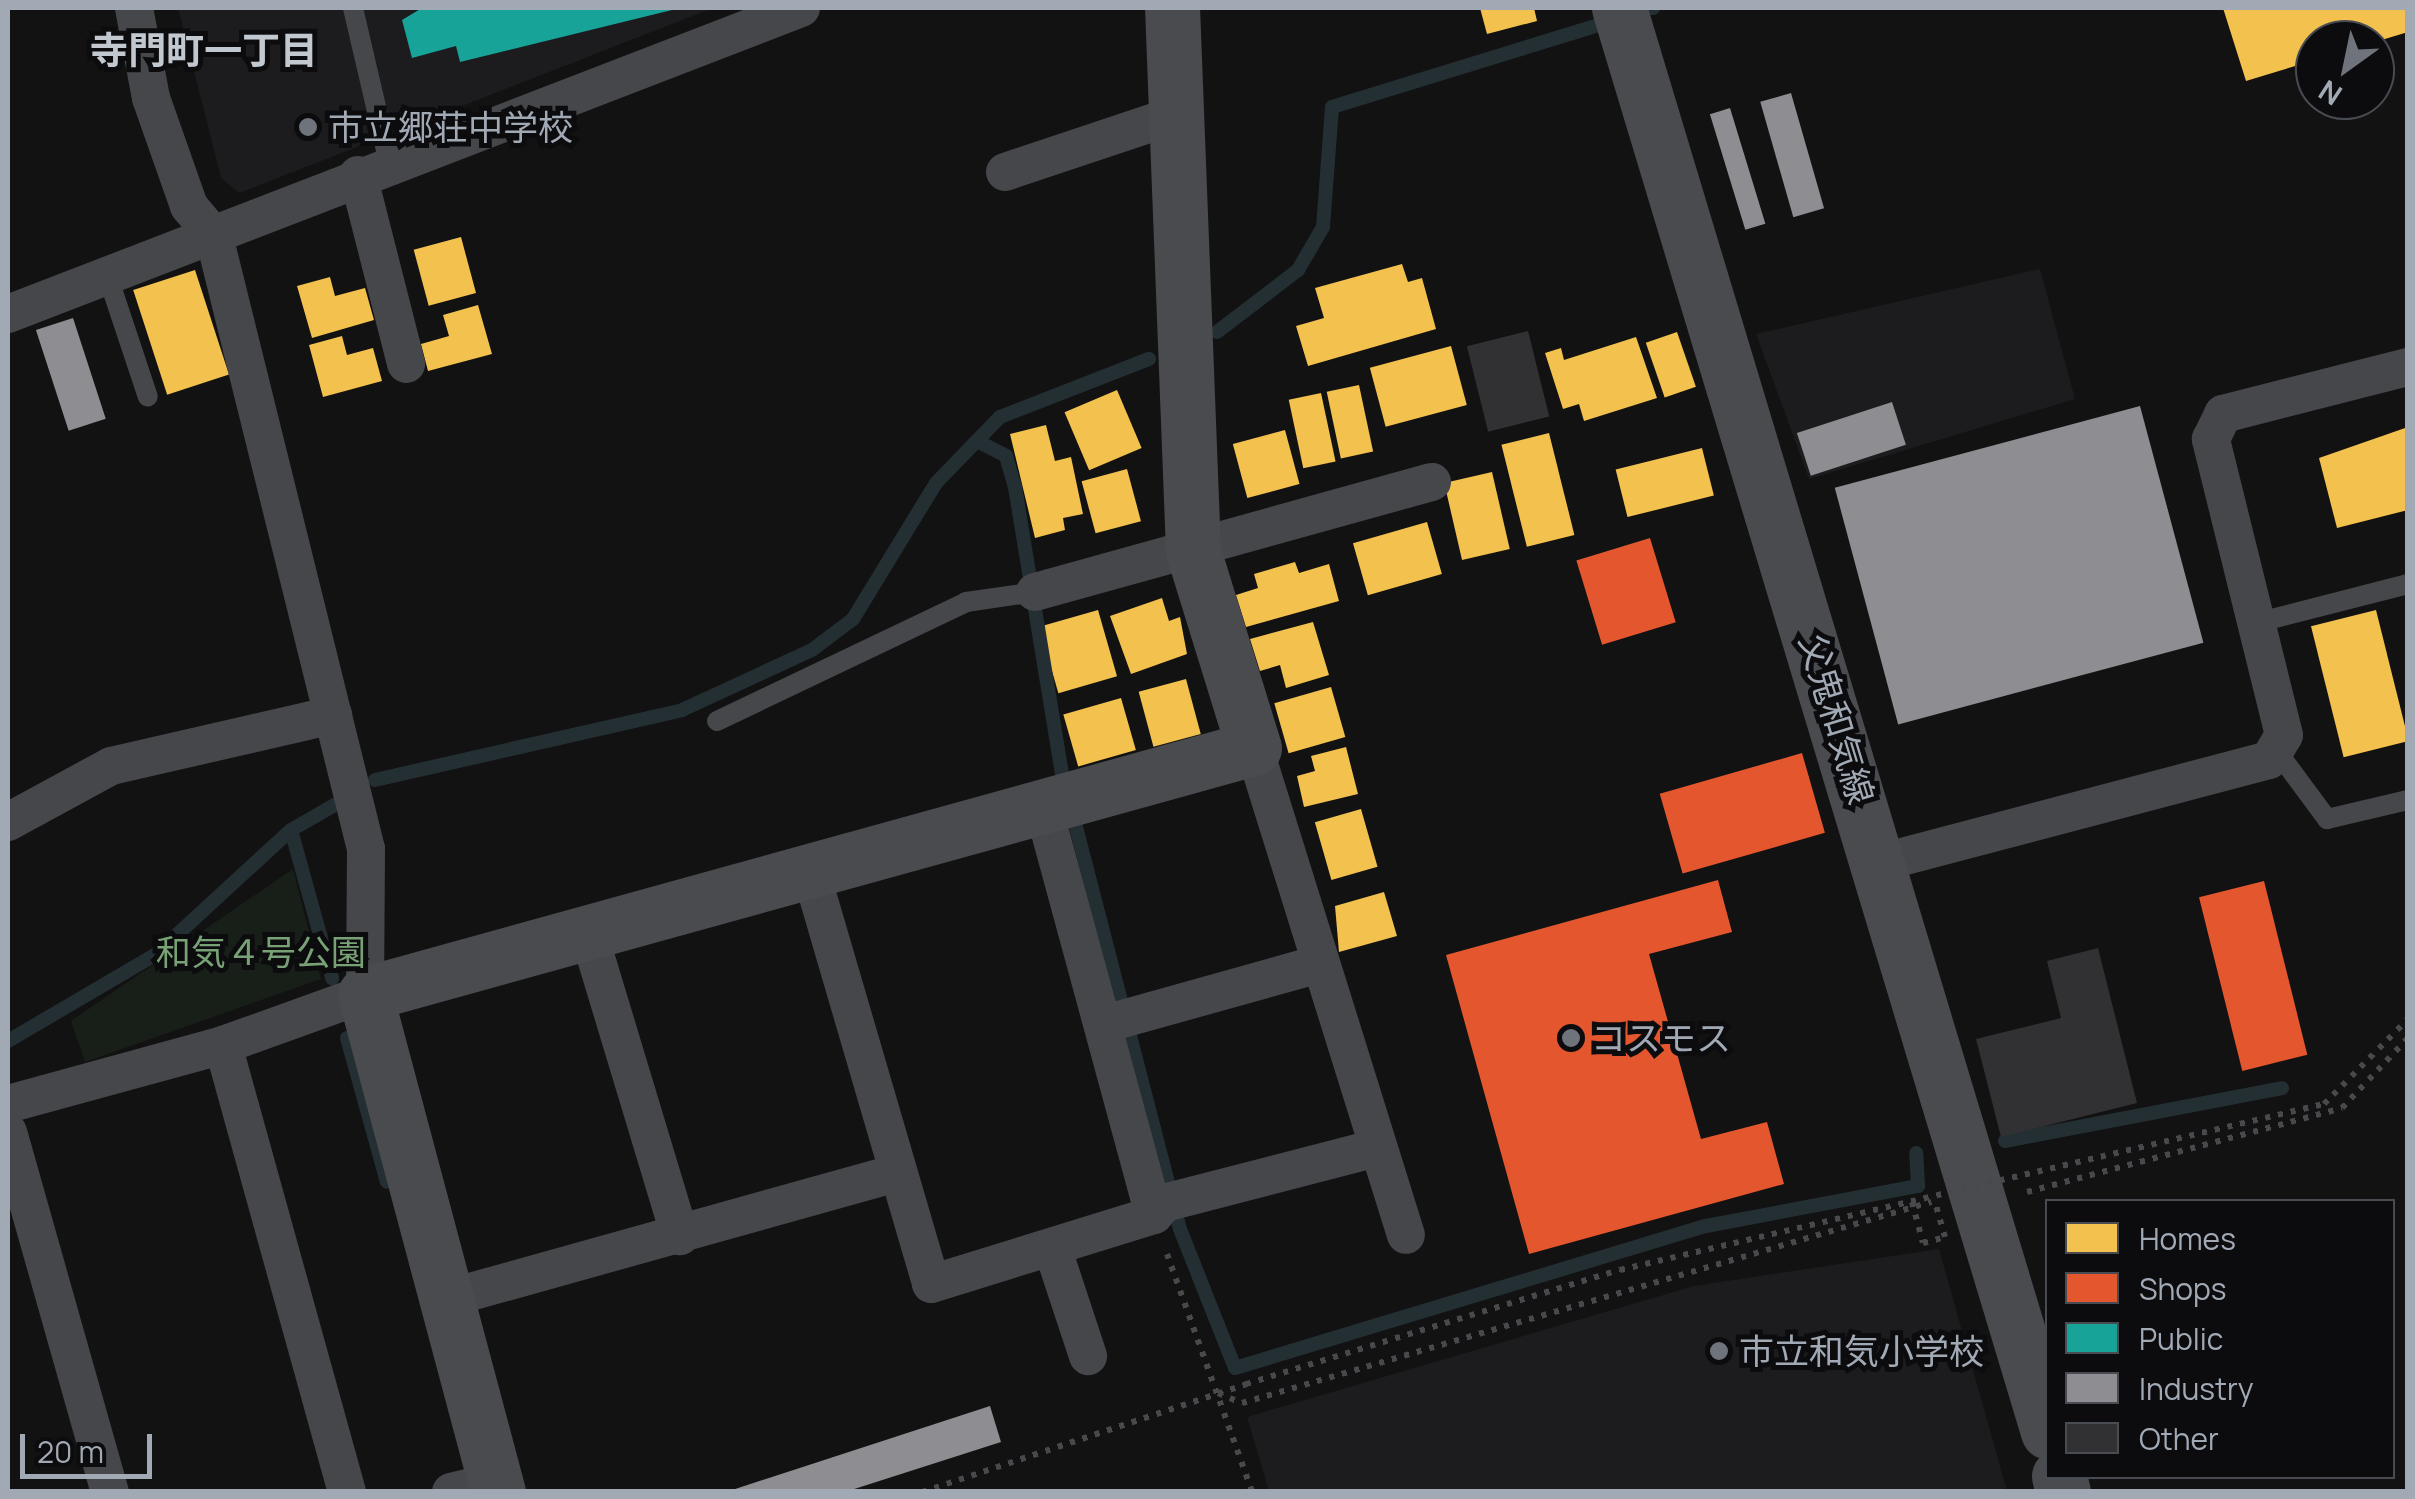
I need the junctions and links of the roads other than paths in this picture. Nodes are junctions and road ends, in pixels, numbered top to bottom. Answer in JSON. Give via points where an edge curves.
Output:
{"nodes":[{"id":1,"x":134,"y":8,"type":"edge"},
{"id":2,"x":354,"y":8,"type":"edge"},
{"id":3,"x":801,"y":8,"type":"edge"},
{"id":4,"x":1172,"y":8,"type":"edge"},
{"id":5,"x":1618,"y":8,"type":"edge"},
{"id":6,"x":1175,"y":115,"type":"junction"},
{"id":7,"x":373,"y":169,"type":"junction"},
{"id":8,"x":1005,"y":172,"type":"dead end"},
{"id":9,"x":214,"y":236,"type":"junction"},
{"id":10,"x":108,"y":277,"type":"junction"},
{"id":11,"x":8,"y":314,"type":"edge"},
{"id":12,"x":406,"y":364,"type":"dead end"},
{"id":13,"x":2408,"y":367,"type":"edge"},
{"id":14,"x":148,"y":397,"type":"dead end"},
{"id":15,"x":1432,"y":482,"type":"dead end"},
{"id":16,"x":1193,"y":551,"type":"junction"},
{"id":17,"x":2408,"y":584,"type":"edge"},
{"id":18,"x":1027,"y":594,"type":"joint"},
{"id":19,"x":2256,"y":623,"type":"junction"},
{"id":20,"x":333,"y":715,"type":"junction"},
{"id":21,"x":717,"y":721,"type":"dead end"},
{"id":22,"x":1254,"y":748,"type":"junction"},
{"id":23,"x":2276,"y":750,"type":"junction"},
{"id":24,"x":2408,"y":800,"type":"edge"},
{"id":25,"x":1042,"y":803,"type":"junction"},
{"id":26,"x":8,"y":822,"type":"edge"},
{"id":27,"x":1879,"y":863,"type":"junction"},
{"id":28,"x":809,"y":866,"type":"junction"},
{"id":29,"x":587,"y":928,"type":"junction"},
{"id":30,"x":1316,"y":965,"type":"junction"},
{"id":31,"x":365,"y":994,"type":"junction"},
{"id":32,"x":1122,"y":1020,"type":"junction"},
{"id":33,"x":222,"y":1045,"type":"junction"},
{"id":34,"x":8,"y":1104,"type":"edge"},
{"id":35,"x":8,"y":1132,"type":"edge"},
{"id":36,"x":1377,"y":1148,"type":"junction"},
{"id":37,"x":894,"y":1174,"type":"junction"},
{"id":38,"x":1166,"y":1205,"type":"junction"},
{"id":39,"x":1406,"y":1235,"type":"dead end"},
{"id":40,"x":680,"y":1236,"type":"junction"},
{"id":41,"x":1052,"y":1247,"type":"junction"},
{"id":42,"x":445,"y":1298,"type":"junction"},
{"id":43,"x":1088,"y":1356,"type":"dead end"},
{"id":44,"x":2045,"y":1425,"type":"edge"},
{"id":45,"x":478,"y":1488,"type":"edge"},
{"id":46,"x":110,"y":1492,"type":"edge"},
{"id":47,"x":347,"y":1492,"type":"edge"}],
"edges":[{"from":1,"to":9,"type":"street","via":[[152,98],[189,206]]},
{"from":2,"to":7,"type":"lane"},
{"from":3,"to":7,"type":"street"},
{"from":4,"to":6,"type":"street"},
{"from":5,"to":27,"type":"street","name":"父鬼和気線"},
{"from":6,"to":8,"type":"street"},
{"from":6,"to":16,"type":"street"},
{"from":7,"to":9,"type":"street","via":[[231,221]]},
{"from":7,"to":12,"type":"street"},
{"from":9,"to":10,"type":"street"},
{"from":9,"to":20,"type":"street"},
{"from":10,"to":11,"type":"street"},
{"from":10,"to":14,"type":"lane"},
{"from":13,"to":19,"type":"street","via":[[2223,414],[2211,439]]},
{"from":15,"to":16,"type":"street"},
{"from":16,"to":18,"type":"street"},
{"from":16,"to":22,"type":"street"},
{"from":17,"to":19,"type":"lane"},
{"from":18,"to":21,"type":"lane","via":[[966,602]]},
{"from":19,"to":23,"type":"street","via":[[2284,735]]},
{"from":20,"to":26,"type":"street","via":[[111,766]]},
{"from":20,"to":31,"type":"street","via":[[366,850]]},
{"from":22,"to":25,"type":"street"},
{"from":22,"to":30,"type":"street"},
{"from":23,"to":24,"type":"lane","via":[[2327,819]]},
{"from":23,"to":27,"type":"street","via":[[2269,760]]},
{"from":25,"to":28,"type":"street"},
{"from":25,"to":32,"type":"street"},
{"from":27,"to":44,"type":"street","name":"父鬼和気線","via":[[1955,1200]]},
{"from":28,"to":29,"type":"street"},
{"from":28,"to":37,"type":"street"},
{"from":29,"to":31,"type":"street"},
{"from":29,"to":40,"type":"street"},
{"from":30,"to":32,"type":"street"},
{"from":30,"to":36,"type":"street"},
{"from":31,"to":33,"type":"street"},
{"from":31,"to":42,"type":"street"},
{"from":32,"to":38,"type":"street"},
{"from":33,"to":34,"type":"street"},
{"from":33,"to":47,"type":"street"},
{"from":35,"to":46,"type":"street"},
{"from":36,"to":38,"type":"street"},
{"from":36,"to":39,"type":"street"},
{"from":37,"to":40,"type":"street"},
{"from":37,"to":41,"type":"street","via":[[930,1284]]},
{"from":38,"to":41,"type":"street"},
{"from":40,"to":42,"type":"street"},
{"from":41,"to":43,"type":"street"},
{"from":42,"to":45,"type":"street"}]}
